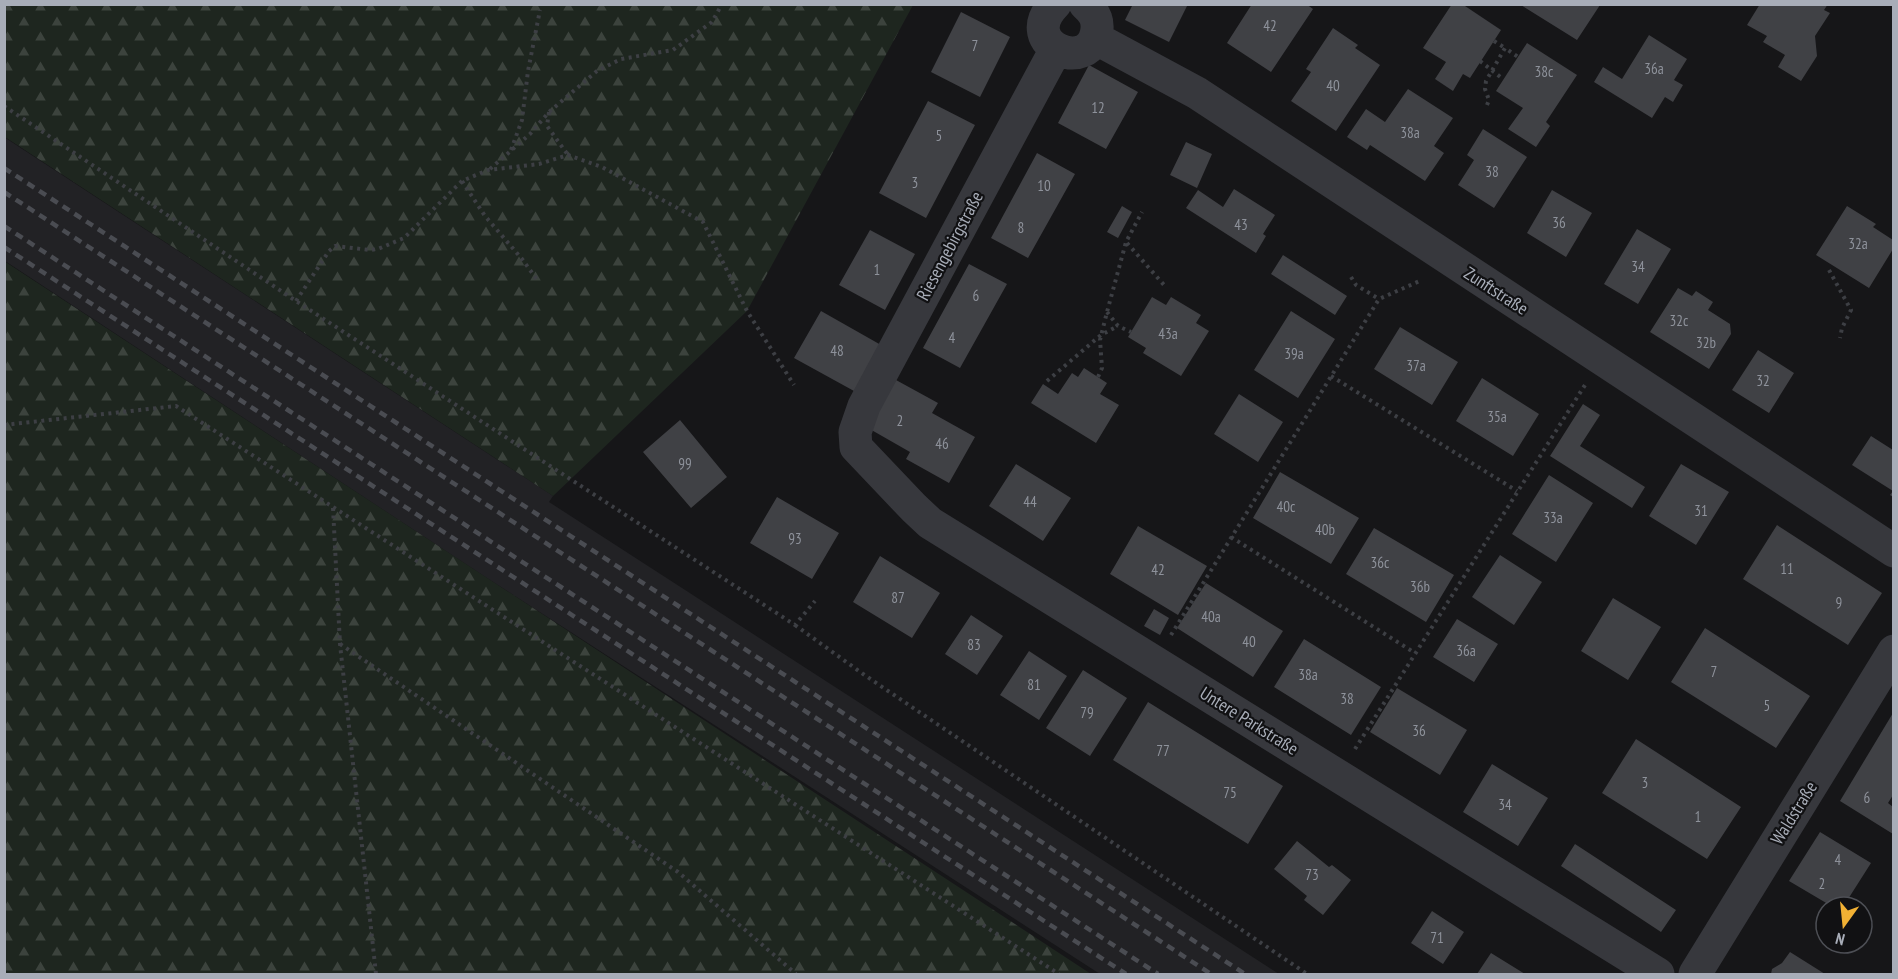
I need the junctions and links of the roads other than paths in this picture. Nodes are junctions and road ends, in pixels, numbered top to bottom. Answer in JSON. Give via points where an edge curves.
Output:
{"nodes":[{"id":1,"x":1085,"y":4,"type":"edge"},
{"id":2,"x":1046,"y":7,"type":"edge"},
{"id":3,"x":1095,"y":38,"type":"junction"},
{"id":4,"x":1056,"y":49,"type":"junction"},
{"id":5,"x":856,"y":447,"type":"joint"},
{"id":6,"x":1893,"y":551,"type":"edge"},
{"id":7,"x":1893,"y":651,"type":"edge"},
{"id":8,"x":1658,"y":975,"type":"edge"},
{"id":9,"x":1695,"y":975,"type":"edge"}],
"edges":[{"from":1,"to":3,"type":"street","via":[[1095,17]]},
{"from":2,"to":4,"type":"street","via":[[1044,32]]},
{"from":3,"to":4,"type":"street","via":[[1078,52],[1063,53]]},
{"from":3,"to":6,"type":"street","name":"Zunftstraße","via":[[1197,93]]},
{"from":4,"to":5,"type":"street","name":"Riesengebirgstraße","via":[[864,406],[855,432]]},
{"from":5,"to":8,"type":"street","name":"Untere Parkstraße","via":[[930,523]]},
{"from":7,"to":9,"type":"street","name":"Waldstraße"}]}
